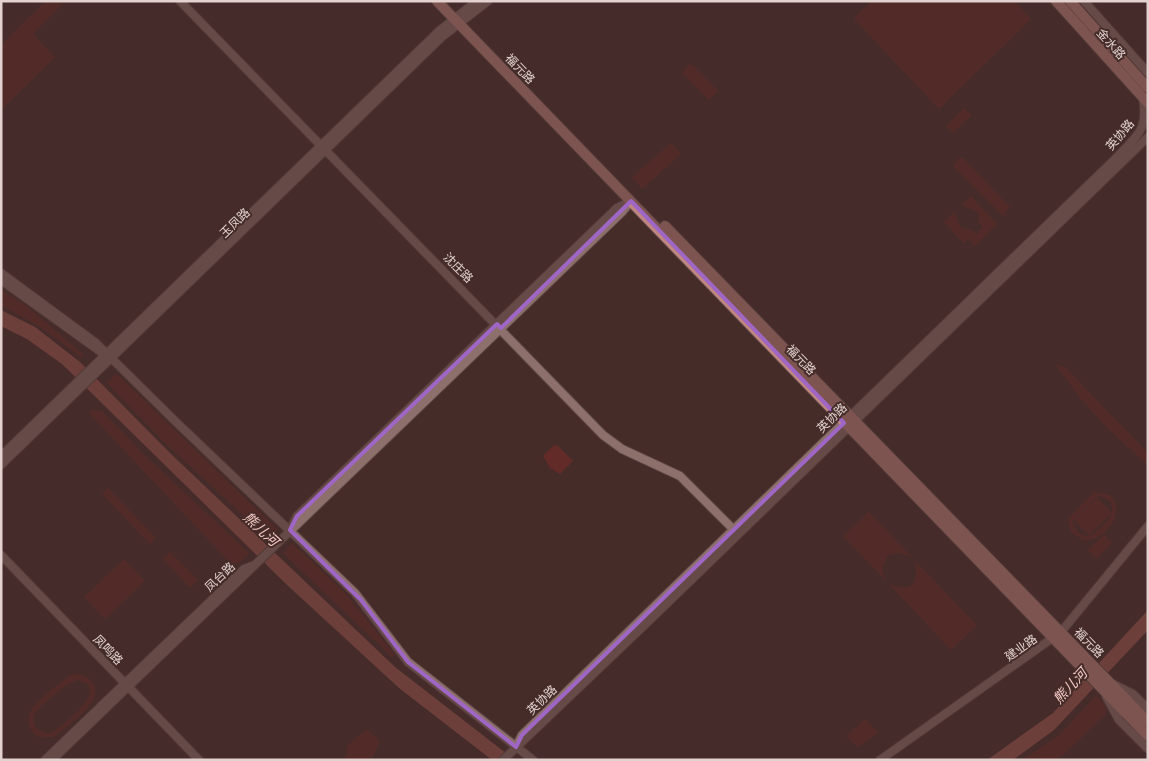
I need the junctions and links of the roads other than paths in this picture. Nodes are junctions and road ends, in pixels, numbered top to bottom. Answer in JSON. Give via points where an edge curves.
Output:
{"nodes":[{"id":1,"x":437,"y":1,"type":"edge"},
{"id":2,"x":446,"y":1,"type":"edge"},
{"id":3,"x":477,"y":1,"type":"edge"},
{"id":4,"x":488,"y":1,"type":"edge"},
{"id":5,"x":1056,"y":1,"type":"edge"},
{"id":6,"x":1070,"y":1,"type":"edge"},
{"id":7,"x":1084,"y":1,"type":"edge"},
{"id":8,"x":182,"y":2,"type":"edge"},
{"id":9,"x":459,"y":19,"type":"junction"},
{"id":10,"x":1148,"y":73,"type":"edge"},
{"id":11,"x":1146,"y":96,"type":"edge"},
{"id":12,"x":1148,"y":137,"type":"edge"},
{"id":13,"x":324,"y":148,"type":"junction"},
{"id":14,"x":631,"y":202,"type":"junction"},
{"id":15,"x":1,"y":273,"type":"edge"},
{"id":16,"x":1,"y":280,"type":"edge"},
{"id":17,"x":499,"y":326,"type":"junction"},
{"id":18,"x":109,"y":356,"type":"junction"},
{"id":19,"x":75,"y":389,"type":"junction"},
{"id":20,"x":849,"y":422,"type":"junction"},
{"id":21,"x":1,"y":456,"type":"edge"},
{"id":22,"x":1,"y":465,"type":"edge"},
{"id":23,"x":1148,"y":526,"type":"edge"},
{"id":24,"x":290,"y":530,"type":"junction"},
{"id":25,"x":734,"y":530,"type":"junction"},
{"id":26,"x":1,"y":555,"type":"edge"},
{"id":27,"x":1057,"y":636,"type":"junction"},
{"id":28,"x":1104,"y":684,"type":"junction"},
{"id":29,"x":127,"y":685,"type":"junction"},
{"id":30,"x":1148,"y":709,"type":"edge"},
{"id":31,"x":1148,"y":722,"type":"edge"},
{"id":32,"x":1148,"y":736,"type":"edge"},
{"id":33,"x":514,"y":749,"type":"junction"},
{"id":34,"x":1148,"y":749,"type":"edge"},
{"id":35,"x":45,"y":760,"type":"edge"},
{"id":36,"x":52,"y":760,"type":"edge"},
{"id":37,"x":199,"y":760,"type":"edge"},
{"id":38,"x":503,"y":760,"type":"edge"},
{"id":39,"x":532,"y":760,"type":"edge"},
{"id":40,"x":880,"y":760,"type":"edge"}],
"edges":[{"from":1,"to":9,"type":"main road","name":"福元路"},
{"from":2,"to":9,"type":"main road","name":"福元路"},
{"from":3,"to":9,"type":"street","name":"玉凤路"},
{"from":4,"to":9,"type":"street","name":"玉凤路"},
{"from":5,"to":11,"type":"main road","name":"金水路"},
{"from":6,"to":11,"type":"main road","name":"金水路"},
{"from":7,"to":10,"type":"street"},
{"from":8,"to":13,"type":"street","name":"沈庄路"},
{"from":9,"to":13,"type":"street","name":"玉凤路"},
{"from":9,"to":14,"type":"main road","name":"福元路"},
{"from":9,"to":20,"type":"main road","name":"福元路"},
{"from":11,"to":20,"type":"street","name":"英协路","via":[[1146,116],[1139,134]]},
{"from":12,"to":20,"type":"street","name":"英协路"},
{"from":13,"to":17,"type":"street","name":"沈庄路"},
{"from":13,"to":18,"type":"street","name":"玉凤路"},
{"from":14,"to":17,"type":"street","name":"凤台路","via":[[618,208]]},
{"from":14,"to":20,"type":"main road","name":"福元路"},
{"from":15,"to":18,"type":"street"},
{"from":16,"to":18,"type":"street"},
{"from":17,"to":24,"type":"street","name":"凤台路","via":[[297,516]]},
{"from":17,"to":25,"type":"street","name":"沈庄路","via":[[603,435],[622,449],[685,480]]},
{"from":18,"to":19,"type":"street","name":"玉凤路"},
{"from":18,"to":24,"type":"street"},
{"from":19,"to":21,"type":"street","name":"玉凤路"},
{"from":19,"to":22,"type":"street","name":"玉凤路"},
{"from":20,"to":25,"type":"street","name":"英协路"},
{"from":20,"to":27,"type":"main road","name":"福元路"},
{"from":20,"to":33,"type":"street","name":"英协路"},
{"from":23,"to":27,"type":"street","name":"建业路"},
{"from":24,"to":29,"type":"street","name":"凤台路","via":[[254,565],[244,569]]},
{"from":24,"to":33,"type":"street","via":[[356,593],[408,662]]},
{"from":25,"to":33,"type":"street","name":"英协路","via":[[522,734]]},
{"from":26,"to":29,"type":"street","name":"凤鸣路"},
{"from":27,"to":28,"type":"main road","name":"福元路"},
{"from":27,"to":40,"type":"street","name":"建业路"},
{"from":28,"to":30,"type":"street","via":[[1133,694]]},
{"from":28,"to":31,"type":"main road","name":"福元路"},
{"from":28,"to":32,"type":"main road","name":"福元路"},
{"from":28,"to":34,"type":"street","via":[[1119,720]]},
{"from":29,"to":35,"type":"street","name":"凤台路"},
{"from":29,"to":36,"type":"street","name":"凤台路"},
{"from":29,"to":37,"type":"street","name":"凤鸣路"},
{"from":33,"to":38,"type":"street","name":"英协路"},
{"from":33,"to":39,"type":"street"}]}
